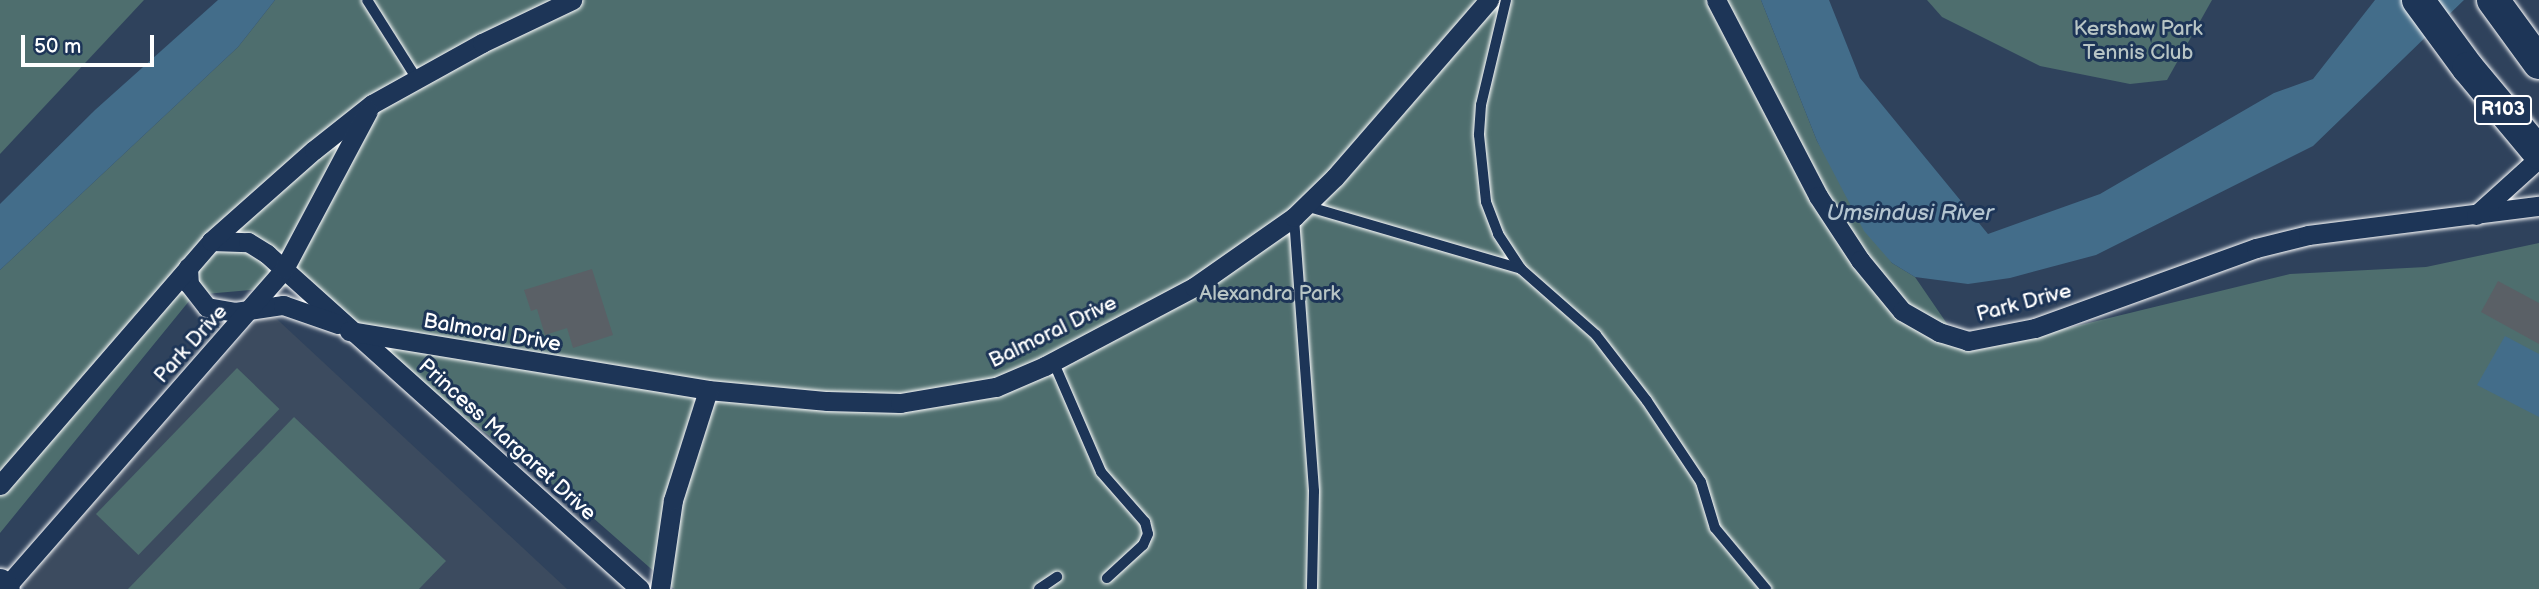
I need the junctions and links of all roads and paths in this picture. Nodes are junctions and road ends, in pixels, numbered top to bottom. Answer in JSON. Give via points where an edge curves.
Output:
{"nodes":[{"id":1,"x":367,"y":0,"type":"edge"},
{"id":2,"x":572,"y":0,"type":"edge"},
{"id":3,"x":1489,"y":0,"type":"edge"},
{"id":4,"x":1506,"y":0,"type":"edge"},
{"id":5,"x":1716,"y":0,"type":"edge"},
{"id":6,"x":2418,"y":0,"type":"edge"},
{"id":7,"x":2493,"y":0,"type":"edge"},
{"id":8,"x":2539,"y":63,"type":"edge"},
{"id":9,"x":417,"y":79,"type":"junction"},
{"id":10,"x":372,"y":104,"type":"junction"},
{"id":11,"x":2539,"y":153,"type":"edge"},
{"id":12,"x":2539,"y":158,"type":"edge"},
{"id":13,"x":2539,"y":206,"type":"edge"},
{"id":14,"x":1300,"y":212,"type":"junction"},
{"id":15,"x":2472,"y":217,"type":"junction"},
{"id":16,"x":211,"y":241,"type":"junction"},
{"id":17,"x":188,"y":267,"type":"junction"},
{"id":18,"x":284,"y":269,"type":"junction"},
{"id":19,"x":1521,"y":269,"type":"junction"},
{"id":20,"x":253,"y":308,"type":"junction"},
{"id":21,"x":346,"y":328,"type":"junction"},
{"id":22,"x":1054,"y":361,"type":"junction"},
{"id":23,"x":708,"y":390,"type":"junction"},
{"id":24,"x":0,"y":485,"type":"edge"},
{"id":25,"x":1057,"y":577,"type":"dead end"},
{"id":26,"x":1107,"y":578,"type":"dead end"},
{"id":27,"x":4,"y":587,"type":"edge"},
{"id":28,"x":640,"y":589,"type":"edge"},
{"id":29,"x":660,"y":589,"type":"edge"},
{"id":30,"x":1039,"y":589,"type":"edge"},
{"id":31,"x":1312,"y":589,"type":"edge"},
{"id":32,"x":1766,"y":589,"type":"edge"}],
"edges":[{"from":1,"to":9,"type":"lane"},
{"from":2,"to":9,"type":"street"},
{"from":3,"to":14,"type":"street","name":"Balmoral Drive"},
{"from":4,"to":19,"type":"lane","via":[[1481,105],[1480,168],[1498,234]]},
{"from":5,"to":15,"type":"street","name":"Park Drive","via":[[1818,197],[1860,260],[1902,311],[1939,332],[1968,341],[2035,328],[2256,248],[2308,235]]},
{"from":6,"to":11,"type":"main road","number":"R103"},
{"from":7,"to":8,"type":"main road"},
{"from":9,"to":10,"type":"street"},
{"from":10,"to":16,"type":"street"},
{"from":10,"to":18,"type":"street","name":"Park Drive"},
{"from":12,"to":15,"type":"street"},
{"from":13,"to":15,"type":"street","name":"Park Drive"},
{"from":14,"to":19,"type":"lane"},
{"from":14,"to":22,"type":"street","name":"Balmoral Drive","via":[[1194,287]]},
{"from":14,"to":31,"type":"lane","via":[[1314,491]]},
{"from":16,"to":17,"type":"street"},
{"from":16,"to":18,"type":"street","via":[[248,242]]},
{"from":17,"to":20,"type":"street","via":[[189,284],[207,307],[235,313]]},
{"from":17,"to":24,"type":"street"},
{"from":18,"to":20,"type":"street","name":"Park Drive"},
{"from":18,"to":21,"type":"street","name":"Princess Margaret Drive"},
{"from":19,"to":32,"type":"lane","via":[[1605,346],[1690,462],[1714,528]]},
{"from":20,"to":21,"type":"street","name":"Princess Margaret Drive","via":[[283,305]]},
{"from":20,"to":27,"type":"street","name":"Park Drive"},
{"from":21,"to":23,"type":"street","name":"Balmoral Drive"},
{"from":21,"to":28,"type":"street","name":"Princess Margaret Drive"},
{"from":22,"to":23,"type":"street","name":"Balmoral Drive","via":[[996,387],[900,403]]},
{"from":22,"to":26,"type":"lane","via":[[1101,472],[1145,522],[1148,534],[1143,545]]},
{"from":23,"to":29,"type":"street","via":[[673,500]]},
{"from":25,"to":30,"type":"lane"}]}
